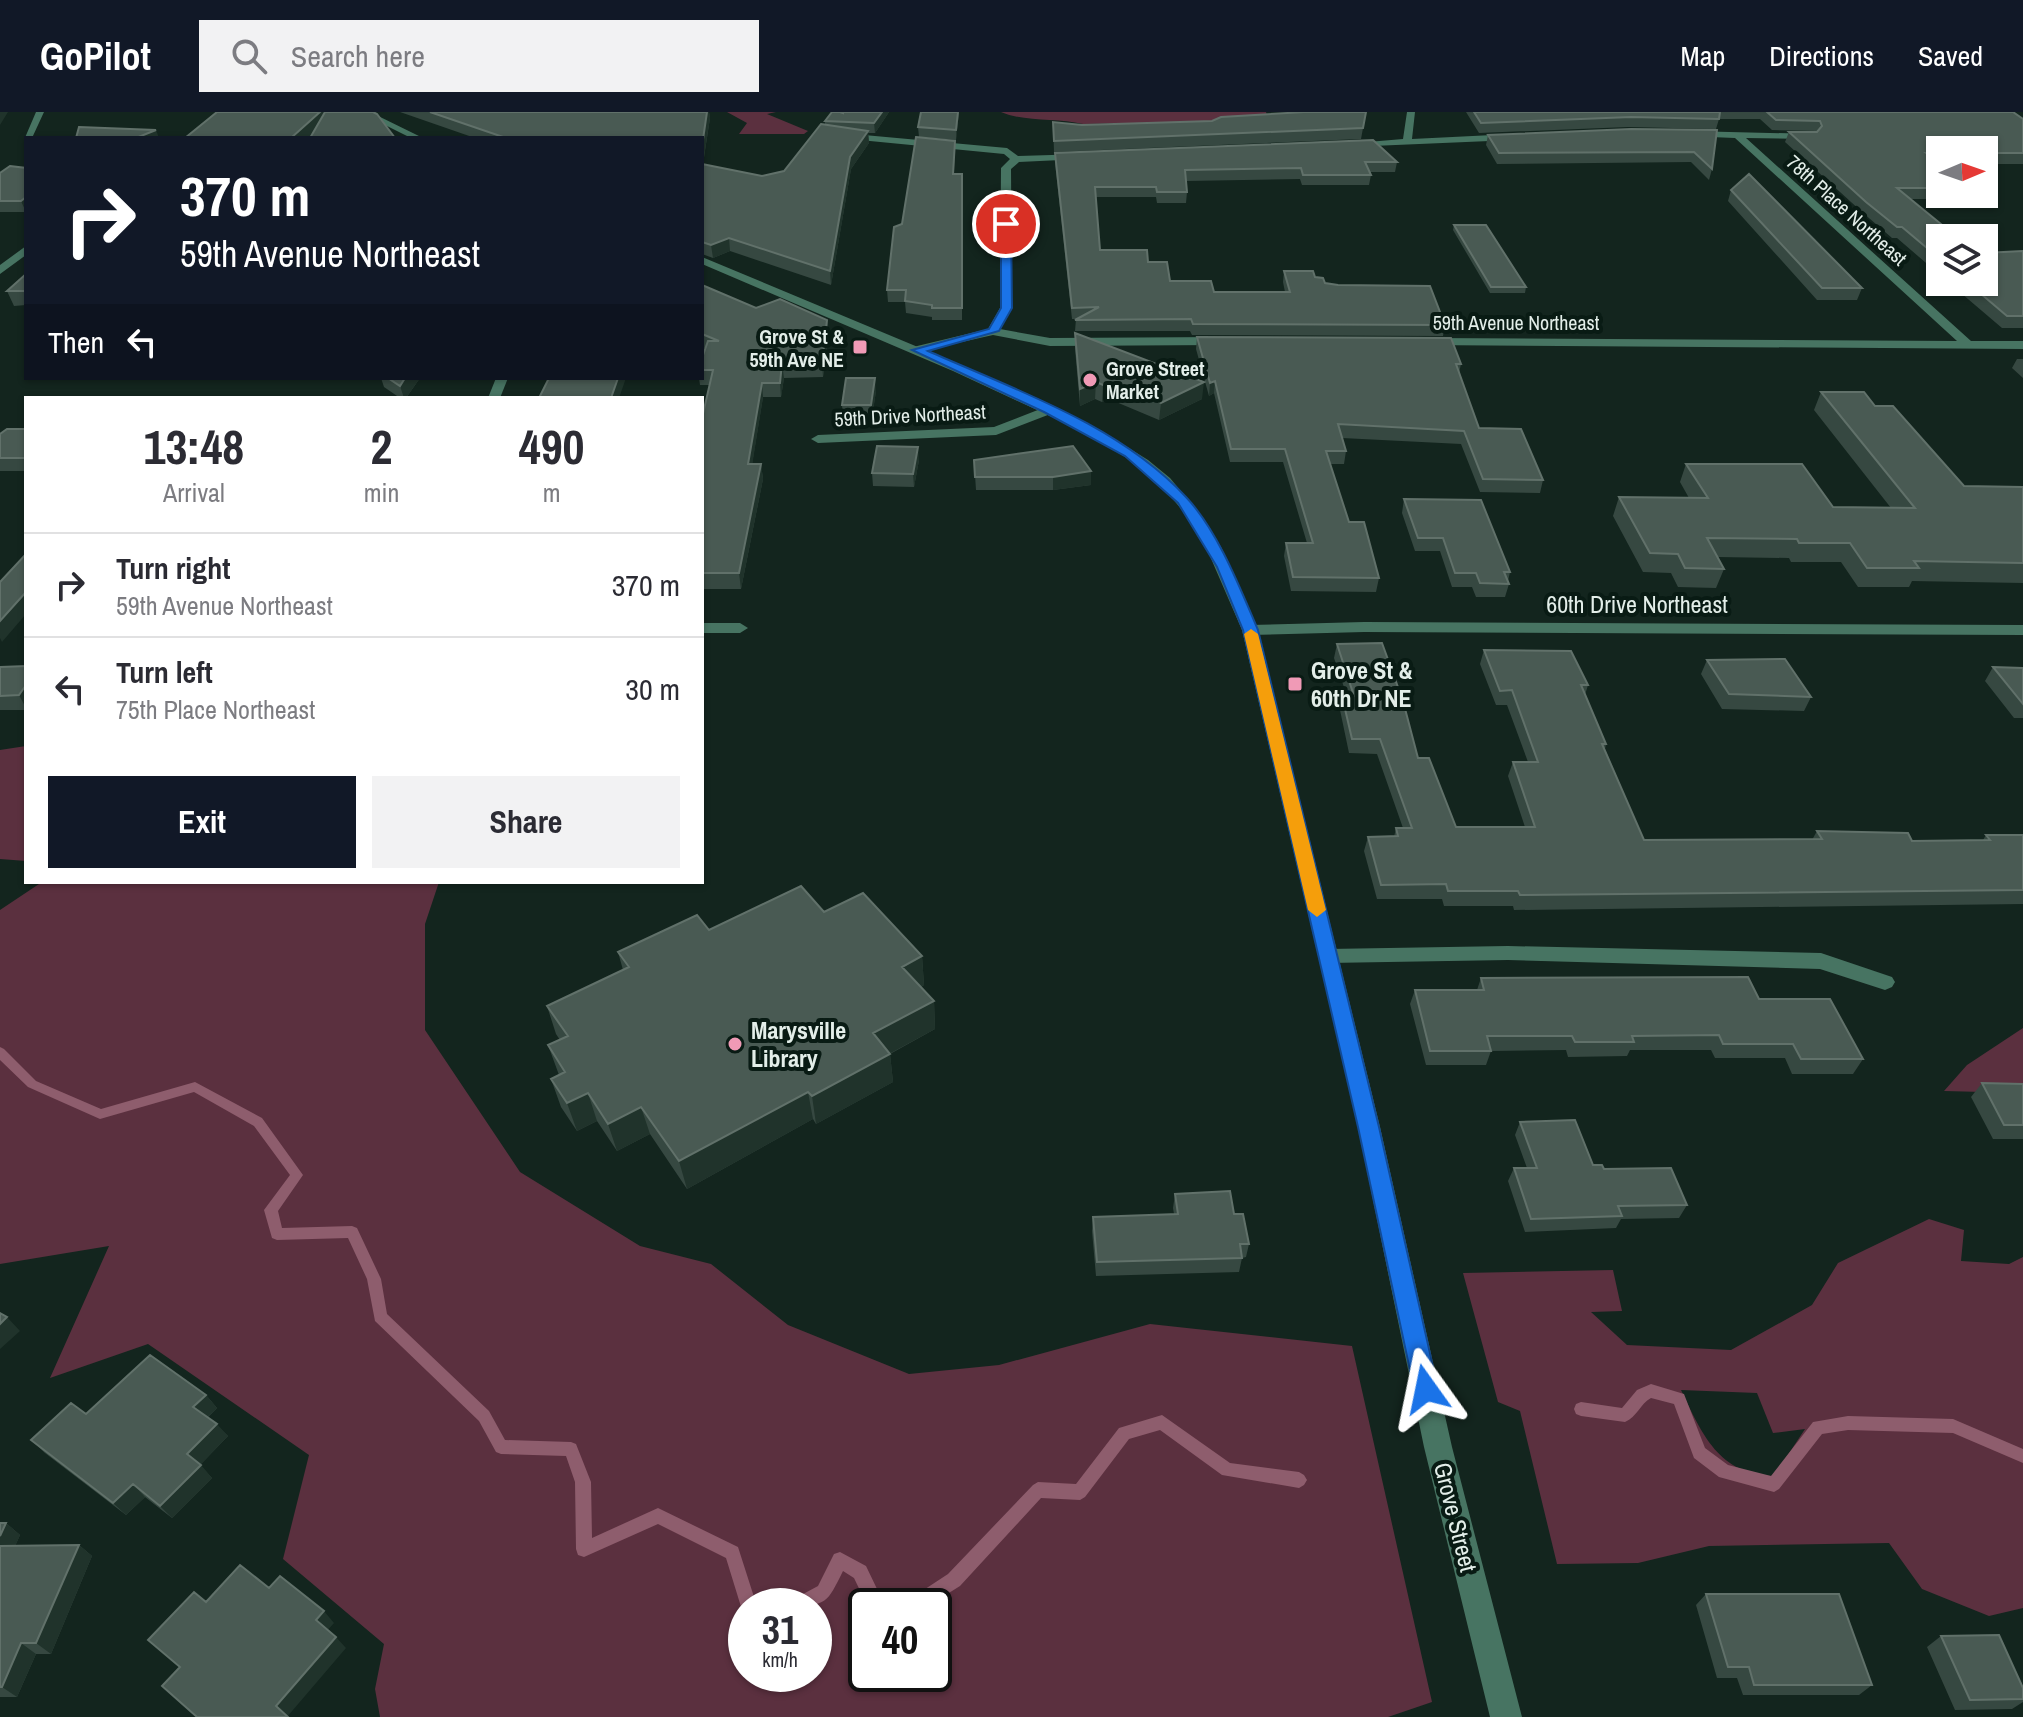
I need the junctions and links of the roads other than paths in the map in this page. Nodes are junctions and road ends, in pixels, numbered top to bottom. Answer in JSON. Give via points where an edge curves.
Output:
{"nodes":[{"id":1,"x":40,"y":112,"type":"edge"},
{"id":2,"x":363,"y":112,"type":"edge"},
{"id":3,"x":1411,"y":112,"type":"edge"},
{"id":4,"x":1675,"y":134,"type":"edge"},
{"id":5,"x":1737,"y":134,"type":"junction"},
{"id":6,"x":830,"y":135,"type":"edge"},
{"id":7,"x":28,"y":136,"type":"edge"},
{"id":8,"x":414,"y":136,"type":"edge"},
{"id":9,"x":1813,"y":136,"type":"edge"},
{"id":10,"x":1517,"y":137,"type":"edge"},
{"id":11,"x":1407,"y":140,"type":"junction"},
{"id":12,"x":1330,"y":145,"type":"edge"},
{"id":13,"x":1093,"y":156,"type":"edge"},
{"id":14,"x":1016,"y":159,"type":"junction"},
{"id":15,"x":24,"y":251,"type":"edge"},
{"id":16,"x":704,"y":261,"type":"edge"},
{"id":17,"x":0,"y":271,"type":"edge"},
{"id":18,"x":993,"y":331,"type":"junction"},
{"id":19,"x":1238,"y":341,"type":"edge"},
{"id":20,"x":1412,"y":342,"type":"edge"},
{"id":21,"x":1967,"y":344,"type":"junction"},
{"id":22,"x":2023,"y":345,"type":"edge"},
{"id":23,"x":917,"y":350,"type":"junction"},
{"id":24,"x":1048,"y":410,"type":"junction"},
{"id":25,"x":818,"y":439,"type":"dead end"},
{"id":26,"x":704,"y":628,"type":"edge"},
{"id":27,"x":740,"y":628,"type":"dead end"},
{"id":28,"x":1250,"y":630,"type":"junction"},
{"id":29,"x":2023,"y":630,"type":"edge"},
{"id":30,"x":1328,"y":956,"type":"junction"},
{"id":31,"x":1885,"y":982,"type":"dead end"},
{"id":32,"x":1506,"y":1717,"type":"edge"}],
"edges":[{"from":1,"to":7,"type":"street"},
{"from":2,"to":8,"type":"street"},
{"from":3,"to":11,"type":"street"},
{"from":4,"to":5,"type":"street"},
{"from":5,"to":9,"type":"street"},
{"from":5,"to":21,"type":"street","name":"78th Place Northeast"},
{"from":6,"to":14,"type":"street","via":[[1007,151]]},
{"from":10,"to":11,"type":"street"},
{"from":11,"to":12,"type":"street"},
{"from":13,"to":14,"type":"street"},
{"from":14,"to":18,"type":"street","via":[[1006,168],[1006,308]]},
{"from":15,"to":17,"type":"street"},
{"from":16,"to":23,"type":"street","name":"Grove Street"},
{"from":18,"to":19,"type":"street","via":[[1050,342]]},
{"from":18,"to":23,"type":"street"},
{"from":20,"to":21,"type":"street","name":"59th Avenue Northeast"},
{"from":21,"to":22,"type":"street","name":"59th Avenue Northeast"},
{"from":23,"to":24,"type":"street","name":"Grove Street"},
{"from":24,"to":25,"type":"street","name":"59th Drive Northeast","via":[[996,431]]},
{"from":24,"to":28,"type":"street","name":"Grove Street","via":[[1130,454],[1183,500],[1224,567]]},
{"from":26,"to":27,"type":"street"},
{"from":28,"to":29,"type":"street","name":"60th Drive Northeast"},
{"from":28,"to":30,"type":"street","name":"Grove Street"},
{"from":30,"to":31,"type":"street","via":[[1508,953],[1821,961]]},
{"from":30,"to":32,"type":"street","name":"Grove Street","via":[[1438,1447]]}]}
